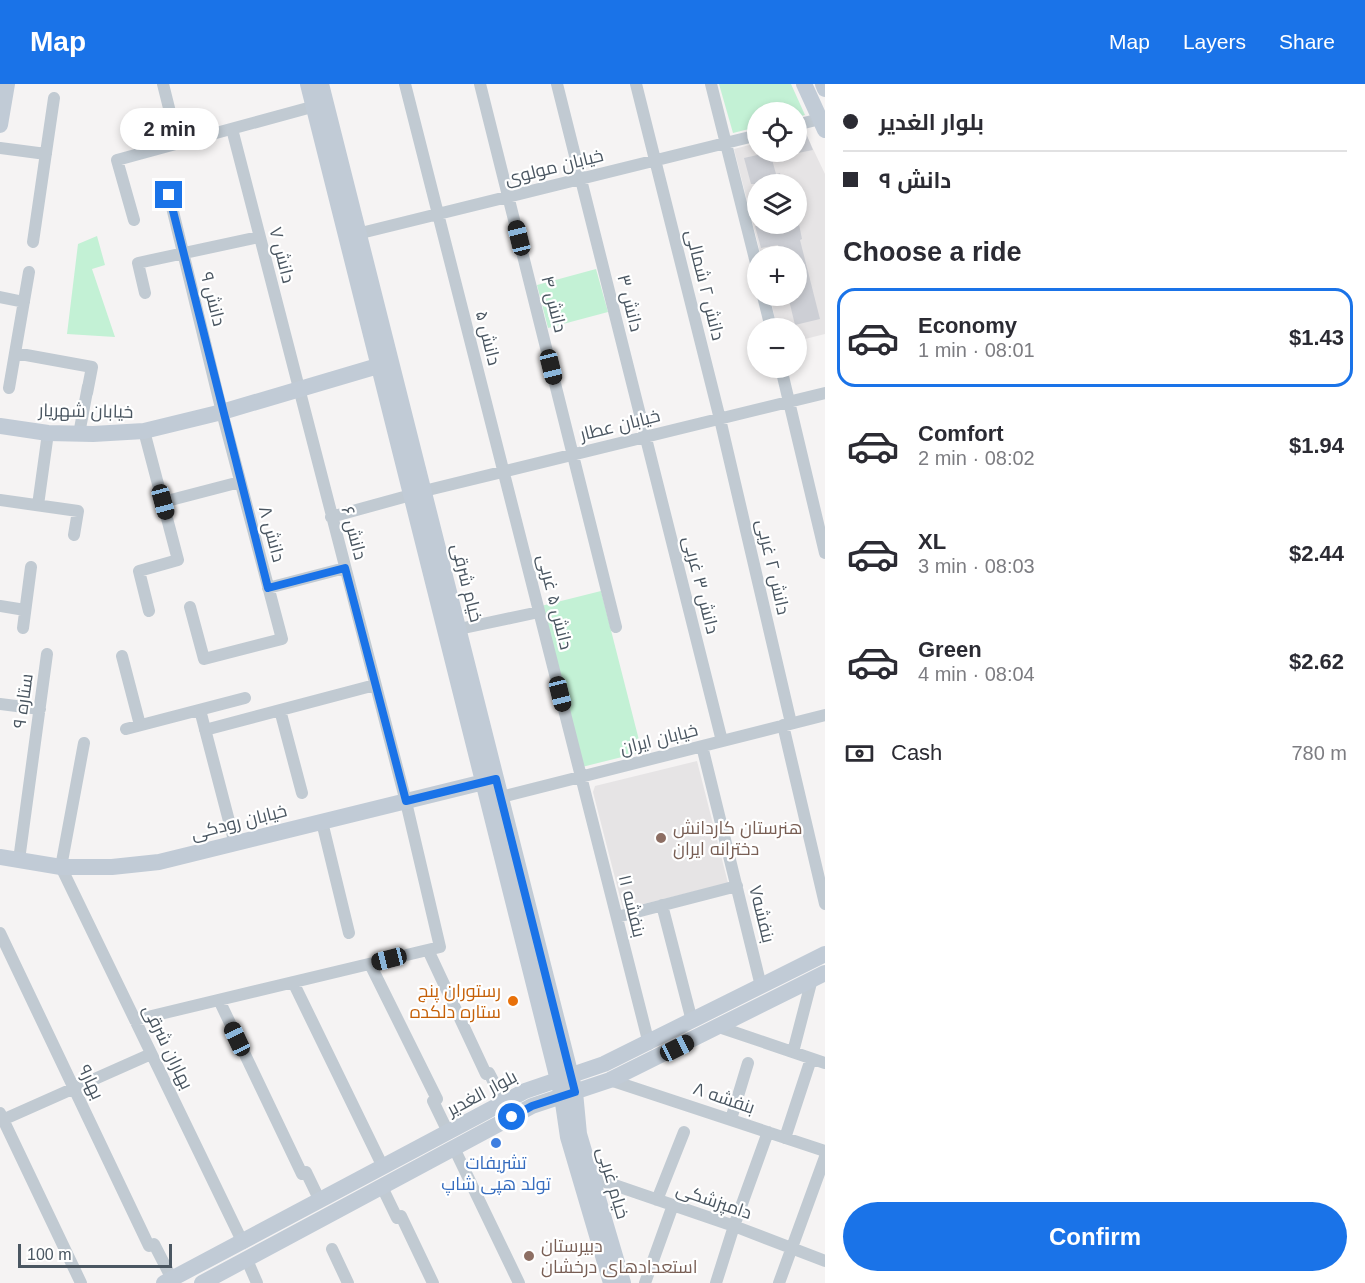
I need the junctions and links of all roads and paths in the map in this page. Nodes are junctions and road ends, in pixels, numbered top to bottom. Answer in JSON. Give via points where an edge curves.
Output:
{"nodes":[{"id":1,"x":6,"y":84,"type":"edge"},
{"id":2,"x":163,"y":84,"type":"edge"},
{"id":3,"x":308,"y":84,"type":"edge"},
{"id":4,"x":321,"y":84,"type":"edge"},
{"id":5,"x":405,"y":84,"type":"edge"},
{"id":6,"x":480,"y":84,"type":"edge"},
{"id":7,"x":557,"y":84,"type":"edge"},
{"id":8,"x":636,"y":84,"type":"edge"},
{"id":9,"x":711,"y":84,"type":"edge"},
{"id":10,"x":804,"y":84,"type":"edge"},
{"id":11,"x":823,"y":84,"type":"edge"},
{"id":12,"x":825,"y":89,"type":"edge"},
{"id":13,"x":54,"y":98,"type":"dead end"},
{"id":14,"x":320,"y":104,"type":"junction"},
{"id":15,"x":823,"y":124,"type":"edge"},
{"id":16,"x":0,"y":125,"type":"edge"},
{"id":17,"x":807,"y":125,"type":"edge"},
{"id":18,"x":232,"y":129,"type":"junction"},
{"id":19,"x":747,"y":137,"type":"edge"},
{"id":20,"x":727,"y":142,"type":"junction"},
{"id":21,"x":178,"y":144,"type":"junction"},
{"id":22,"x":0,"y":148,"type":"edge"},
{"id":23,"x":46,"y":154,"type":"junction"},
{"id":24,"x":655,"y":160,"type":"junction"},
{"id":25,"x":581,"y":179,"type":"junction"},
{"id":26,"x":169,"y":195,"type":"dead end"},
{"id":27,"x":508,"y":196,"type":"junction"},
{"id":28,"x":438,"y":214,"type":"junction"},
{"id":29,"x":134,"y":220,"type":"dead end"},
{"id":30,"x":353,"y":235,"type":"junction"},
{"id":31,"x":259,"y":237,"type":"junction"},
{"id":32,"x":33,"y":242,"type":"dead end"},
{"id":33,"x":752,"y":246,"type":"edge"},
{"id":34,"x":183,"y":253,"type":"junction"},
{"id":35,"x":29,"y":272,"type":"dead end"},
{"id":36,"x":145,"y":293,"type":"dead end"},
{"id":37,"x":0,"y":297,"type":"edge"},
{"id":38,"x":24,"y":302,"type":"junction"},
{"id":39,"x":15,"y":353,"type":"junction"},
{"id":40,"x":385,"y":364,"type":"junction"},
{"id":41,"x":92,"y":367,"type":"junction"},
{"id":42,"x":783,"y":378,"type":"edge"},
{"id":43,"x":9,"y":388,"type":"dead end"},
{"id":44,"x":297,"y":390,"type":"junction"},
{"id":45,"x":87,"y":393,"type":"dead end"},
{"id":46,"x":825,"y":393,"type":"edge"},
{"id":47,"x":789,"y":402,"type":"junction"},
{"id":48,"x":222,"y":412,"type":"junction"},
{"id":49,"x":720,"y":419,"type":"junction"},
{"id":50,"x":0,"y":426,"type":"edge"},
{"id":51,"x":144,"y":431,"type":"junction"},
{"id":52,"x":48,"y":433,"type":"junction"},
{"id":53,"x":80,"y":434,"type":"junction"},
{"id":54,"x":645,"y":437,"type":"junction"},
{"id":55,"x":573,"y":455,"type":"junction"},
{"id":56,"x":504,"y":472,"type":"junction"},
{"id":57,"x":240,"y":482,"type":"junction"},
{"id":58,"x":417,"y":493,"type":"junction"},
{"id":59,"x":0,"y":500,"type":"edge"},
{"id":60,"x":163,"y":502,"type":"junction"},
{"id":61,"x":38,"y":505,"type":"junction"},
{"id":62,"x":331,"y":517,"type":"junction"},
{"id":63,"x":74,"y":535,"type":"dead end"},
{"id":64,"x":825,"y":554,"type":"edge"},
{"id":65,"x":31,"y":567,"type":"dead end"},
{"id":66,"x":345,"y":568,"type":"junction"},
{"id":67,"x":268,"y":588,"type":"junction"},
{"id":68,"x":0,"y":606,"type":"edge"},
{"id":69,"x":190,"y":607,"type":"dead end"},
{"id":70,"x":25,"y":610,"type":"junction"},
{"id":71,"x":149,"y":610,"type":"dead end"},
{"id":72,"x":539,"y":612,"type":"junction"},
{"id":73,"x":616,"y":627,"type":"dead end"},
{"id":74,"x":22,"y":628,"type":"dead end"},
{"id":75,"x":452,"y":630,"type":"junction"},
{"id":76,"x":47,"y":654,"type":"dead end"},
{"id":77,"x":122,"y":656,"type":"dead end"},
{"id":78,"x":375,"y":685,"type":"junction"},
{"id":79,"x":245,"y":698,"type":"dead end"},
{"id":80,"x":0,"y":704,"type":"edge"},
{"id":81,"x":40,"y":709,"type":"junction"},
{"id":82,"x":200,"y":710,"type":"junction"},
{"id":83,"x":280,"y":710,"type":"junction"},
{"id":84,"x":825,"y":715,"type":"edge"},
{"id":85,"x":787,"y":724,"type":"junction"},
{"id":86,"x":140,"y":726,"type":"junction"},
{"id":87,"x":126,"y":729,"type":"dead end"},
{"id":88,"x":205,"y":730,"type":"junction"},
{"id":89,"x":722,"y":741,"type":"junction"},
{"id":90,"x":84,"y":743,"type":"dead end"},
{"id":91,"x":702,"y":746,"type":"junction"},
{"id":92,"x":581,"y":777,"type":"junction"},
{"id":93,"x":490,"y":781,"type":"junction"},
{"id":94,"x":302,"y":793,"type":"dead end"},
{"id":95,"x":501,"y":797,"type":"junction"},
{"id":96,"x":406,"y":801,"type":"junction"},
{"id":97,"x":322,"y":822,"type":"junction"},
{"id":98,"x":235,"y":844,"type":"junction"},
{"id":99,"x":0,"y":857,"type":"edge"},
{"id":100,"x":19,"y":860,"type":"junction"},
{"id":101,"x":61,"y":867,"type":"junction"},
{"id":102,"x":736,"y":886,"type":"junction"},
{"id":103,"x":825,"y":904,"type":"edge"},
{"id":104,"x":662,"y":905,"type":"junction"},
{"id":105,"x":617,"y":917,"type":"junction"},
{"id":106,"x":0,"y":933,"type":"edge"},
{"id":107,"x":349,"y":933,"type":"dead end"},
{"id":108,"x":434,"y":949,"type":"junction"},
{"id":109,"x":825,"y":954,"type":"edge"},
{"id":110,"x":370,"y":964,"type":"junction"},
{"id":111,"x":819,"y":976,"type":"edge"},
{"id":112,"x":293,"y":982,"type":"junction"},
{"id":113,"x":761,"y":986,"type":"junction"},
{"id":114,"x":219,"y":1000,"type":"junction"},
{"id":115,"x":135,"y":1020,"type":"junction"},
{"id":116,"x":692,"y":1022,"type":"junction"},
{"id":117,"x":719,"y":1027,"type":"junction"},
{"id":118,"x":649,"y":1044,"type":"junction"},
{"id":119,"x":793,"y":1052,"type":"junction"},
{"id":120,"x":151,"y":1054,"type":"junction"},
{"id":121,"x":811,"y":1059,"type":"junction"},
{"id":122,"x":825,"y":1063,"type":"edge"},
{"id":123,"x":748,"y":1064,"type":"dead end"},
{"id":124,"x":610,"y":1080,"type":"junction"},
{"id":125,"x":567,"y":1086,"type":"junction"},
{"id":126,"x":74,"y":1088,"type":"junction"},
{"id":127,"x":504,"y":1102,"type":"junction"},
{"id":128,"x":1,"y":1118,"type":"edge"},
{"id":129,"x":731,"y":1119,"type":"junction"},
{"id":130,"x":448,"y":1132,"type":"junction"},
{"id":131,"x":684,"y":1132,"type":"dead end"},
{"id":132,"x":768,"y":1132,"type":"junction"},
{"id":133,"x":785,"y":1138,"type":"junction"},
{"id":134,"x":454,"y":1148,"type":"junction"},
{"id":135,"x":825,"y":1151,"type":"edge"},
{"id":136,"x":825,"y":1157,"type":"edge"},
{"id":137,"x":383,"y":1167,"type":"junction"},
{"id":138,"x":591,"y":1177,"type":"junction"},
{"id":139,"x":382,"y":1187,"type":"junction"},
{"id":140,"x":657,"y":1200,"type":"junction"},
{"id":141,"x":320,"y":1201,"type":"junction"},
{"id":142,"x":674,"y":1205,"type":"junction"},
{"id":143,"x":734,"y":1226,"type":"junction"},
{"id":144,"x":243,"y":1243,"type":"junction"},
{"id":145,"x":793,"y":1248,"type":"junction"},
{"id":146,"x":332,"y":1250,"type":"dead end"},
{"id":147,"x":247,"y":1260,"type":"junction"},
{"id":148,"x":825,"y":1261,"type":"edge"},
{"id":149,"x":168,"y":1281,"type":"edge"},
{"id":150,"x":81,"y":1283,"type":"edge"},
{"id":151,"x":202,"y":1283,"type":"edge"},
{"id":152,"x":257,"y":1283,"type":"edge"},
{"id":153,"x":348,"y":1283,"type":"edge"},
{"id":154,"x":433,"y":1283,"type":"edge"},
{"id":155,"x":519,"y":1283,"type":"edge"},
{"id":156,"x":610,"y":1283,"type":"edge"},
{"id":157,"x":623,"y":1283,"type":"edge"},
{"id":158,"x":645,"y":1283,"type":"edge"},
{"id":159,"x":716,"y":1283,"type":"edge"},
{"id":160,"x":779,"y":1283,"type":"edge"}],
"edges":[{"from":1,"to":16,"type":"street"},
{"from":2,"to":21,"type":"street"},
{"from":3,"to":14,"type":"street","name":"خیام شرقی"},
{"from":4,"to":14,"type":"street","name":"خیام شرقی"},
{"from":5,"to":28,"type":"street","name":"دانش ۵"},
{"from":6,"to":27,"type":"street","name":"دانش ۴"},
{"from":7,"to":25,"type":"street","name":"دانش ۳"},
{"from":8,"to":24,"type":"street","name":"دانش ۲ شمالی"},
{"from":9,"to":20,"type":"street"},
{"from":10,"to":15,"type":"street"},
{"from":11,"to":12,"type":"street"},
{"from":13,"to":23,"type":"street"},
{"from":14,"to":18,"type":"street"},
{"from":14,"to":30,"type":"street","name":"خیام شرقی"},
{"from":15,"to":17,"type":"street"},
{"from":18,"to":21,"type":"street"},
{"from":18,"to":31,"type":"street","name":"دانش ۷"},
{"from":19,"to":20,"type":"street","name":"خیابان مولوی"},
{"from":20,"to":24,"type":"street","name":"خیابان مولوی"},
{"from":20,"to":33,"type":"street"},
{"from":21,"to":29,"type":"street","via":[[117,160]]},
{"from":22,"to":23,"type":"street"},
{"from":23,"to":32,"type":"street"},
{"from":24,"to":25,"type":"street","name":"خیابان مولوی"},
{"from":24,"to":49,"type":"street","name":"دانش ۲ شمالی"},
{"from":25,"to":27,"type":"street","name":"خیابان مولوی"},
{"from":25,"to":54,"type":"street","name":"دانش ۳"},
{"from":26,"to":34,"type":"street","name":"دانش ۹"},
{"from":27,"to":28,"type":"street","name":"خیابان مولوی"},
{"from":27,"to":55,"type":"street","name":"دانش ۴"},
{"from":28,"to":30,"type":"street","name":"خیابان مولوی"},
{"from":28,"to":56,"type":"street","name":"دانش ۵"},
{"from":30,"to":40,"type":"street","name":"خیام شرقی"},
{"from":31,"to":34,"type":"street"},
{"from":31,"to":44,"type":"street","name":"دانش ۷"},
{"from":34,"to":36,"type":"street","via":[[138,263]]},
{"from":34,"to":48,"type":"street","name":"دانش ۹"},
{"from":35,"to":38,"type":"street"},
{"from":37,"to":38,"type":"street"},
{"from":38,"to":39,"type":"street"},
{"from":39,"to":41,"type":"street"},
{"from":39,"to":43,"type":"street"},
{"from":40,"to":44,"type":"street","name":"خیابان شهریار"},
{"from":40,"to":58,"type":"street","name":"خیام شرقی"},
{"from":41,"to":45,"type":"street"},
{"from":41,"to":53,"type":"street"},
{"from":42,"to":47,"type":"street"},
{"from":44,"to":48,"type":"street","name":"خیابان شهریار"},
{"from":44,"to":62,"type":"street","name":"دانش ۶"},
{"from":46,"to":47,"type":"street","name":"خیابان عطار"},
{"from":47,"to":49,"type":"street","name":"خیابان عطار"},
{"from":47,"to":64,"type":"street"},
{"from":48,"to":51,"type":"street","name":"خیابان شهریار"},
{"from":48,"to":57,"type":"street","name":"دانش ۸"},
{"from":49,"to":54,"type":"street","name":"خیابان عطار"},
{"from":49,"to":85,"type":"street","name":"دانش ۲ غربی"},
{"from":50,"to":52,"type":"street","name":"خیابان شهریار"},
{"from":51,"to":53,"type":"street","name":"خیابان شهریار"},
{"from":51,"to":60,"type":"street"},
{"from":52,"to":53,"type":"street","name":"خیابان شهریار"},
{"from":52,"to":61,"type":"street"},
{"from":54,"to":55,"type":"street","name":"خیابان عطار"},
{"from":54,"to":89,"type":"street","name":"دانش ۳ غربی"},
{"from":55,"to":56,"type":"street","name":"خیابان عطار"},
{"from":55,"to":73,"type":"street","name":"دانش ۴"},
{"from":56,"to":58,"type":"street","name":"خیابان عطار"},
{"from":56,"to":72,"type":"street","name":"دانش ۵ غربی"},
{"from":57,"to":60,"type":"street"},
{"from":57,"to":67,"type":"street","name":"دانش ۸"},
{"from":58,"to":62,"type":"street","name":"خیابان عطار"},
{"from":58,"to":75,"type":"street","name":"خیام شرقی"},
{"from":59,"to":61,"type":"street"},
{"from":60,"to":71,"type":"street","via":[[178,560],[139,571]]},
{"from":61,"to":63,"type":"street","via":[[78,511]]},
{"from":62,"to":66,"type":"street","name":"دانش ۶"},
{"from":65,"to":70,"type":"street"},
{"from":66,"to":67,"type":"street"},
{"from":66,"to":78,"type":"street","name":"دانش ۶"},
{"from":67,"to":69,"type":"street","name":"دانش ۸","via":[[282,639],[204,659]]},
{"from":68,"to":70,"type":"street"},
{"from":70,"to":74,"type":"street"},
{"from":72,"to":75,"type":"street"},
{"from":72,"to":92,"type":"street","name":"دانش ۵ غربی"},
{"from":75,"to":93,"type":"street","name":"خیام شرقی"},
{"from":76,"to":81,"type":"street","name":"ستاره ۹"},
{"from":77,"to":86,"type":"street"},
{"from":78,"to":83,"type":"street"},
{"from":78,"to":96,"type":"street","name":"دانش ۶"},
{"from":79,"to":82,"type":"street"},
{"from":80,"to":81,"type":"street"},
{"from":81,"to":100,"type":"street","name":"ستاره ۹"},
{"from":82,"to":86,"type":"street"},
{"from":82,"to":88,"type":"street"},
{"from":83,"to":88,"type":"street"},
{"from":83,"to":94,"type":"street"},
{"from":84,"to":85,"type":"street","name":"خیابان ایران"},
{"from":85,"to":89,"type":"street","name":"خیابان ایران"},
{"from":85,"to":103,"type":"street","name":"دانش ۲ غربی"},
{"from":86,"to":87,"type":"street"},
{"from":88,"to":98,"type":"street"},
{"from":89,"to":91,"type":"street","name":"خیابان ایران"},
{"from":90,"to":101,"type":"street"},
{"from":91,"to":92,"type":"street","name":"خیابان ایران"},
{"from":91,"to":102,"type":"street","name":"بنفشه۷"},
{"from":92,"to":95,"type":"street","name":"خیابان ایران"},
{"from":92,"to":105,"type":"street","name":"بنفشه ۱۱"},
{"from":93,"to":95,"type":"street","name":"خیام شرقی"},
{"from":93,"to":96,"type":"street","name":"خیابان رودکی"},
{"from":93,"to":125,"type":"street","name":"خیام شرقی"},
{"from":95,"to":125,"type":"street","name":"خیام شرقی"},
{"from":96,"to":97,"type":"street","name":"خیابان رودکی"},
{"from":96,"to":108,"type":"street","name":"دانش ۶"},
{"from":97,"to":98,"type":"street","name":"خیابان رودکی"},
{"from":97,"to":107,"type":"street"},
{"from":98,"to":101,"type":"street","name":"خیابان رودکی","via":[[159,862]]},
{"from":99,"to":100,"type":"street","name":"خیابان رودکی"},
{"from":100,"to":101,"type":"street","name":"خیابان رودکی"},
{"from":101,"to":115,"type":"street","name":"بهاران شرقی"},
{"from":102,"to":104,"type":"street"},
{"from":102,"to":113,"type":"street","name":"بنفشه۷"},
{"from":104,"to":105,"type":"street"},
{"from":104,"to":116,"type":"street"},
{"from":105,"to":118,"type":"street","name":"بنفشه ۱۱"},
{"from":106,"to":126,"type":"street","name":"بهار۹"},
{"from":108,"to":110,"type":"street"},
{"from":108,"to":127,"type":"street","name":"دانش ۶","via":[[486,1074],[489,1073]]},
{"from":109,"to":113,"type":"street","name":"بلوار الغدیر"},
{"from":110,"to":112,"type":"street"},
{"from":110,"to":130,"type":"street","via":[[437,1099],[433,1101]]},
{"from":111,"to":117,"type":"street","name":"بلوار الغدیر"},
{"from":111,"to":119,"type":"street"},
{"from":112,"to":114,"type":"street"},
{"from":112,"to":137,"type":"street"},
{"from":113,"to":116,"type":"street","name":"بلوار الغدیر"},
{"from":114,"to":115,"type":"street"},
{"from":114,"to":141,"type":"street","via":[[302,1174],[306,1173]]},
{"from":115,"to":120,"type":"street","name":"بهاران شرقی"},
{"from":116,"to":118,"type":"street","name":"بلوار الغدیر"},
{"from":117,"to":119,"type":"street"},
{"from":117,"to":124,"type":"street","name":"بلوار الغدیر"},
{"from":118,"to":125,"type":"street","name":"بلوار الغدیر"},
{"from":119,"to":121,"type":"street"},
{"from":120,"to":126,"type":"street"},
{"from":120,"to":144,"type":"street","name":"بهاران شرقی"},
{"from":121,"to":122,"type":"street"},
{"from":121,"to":133,"type":"street"},
{"from":123,"to":129,"type":"street"},
{"from":124,"to":125,"type":"street","name":"بلوار الغدیر"},
{"from":124,"to":129,"type":"street","name":"بنفشه ۸"},
{"from":125,"to":127,"type":"street","name":"بلوار الغدیر","via":[[525,1091]]},
{"from":125,"to":134,"type":"street","name":"بلوار الغدیر"},
{"from":125,"to":138,"type":"street","name":"خیام غربی"},
{"from":125,"to":156,"type":"street","name":"خیام غربی","via":[[568,1137]]},
{"from":126,"to":128,"type":"street"},
{"from":126,"to":149,"type":"street","name":"بهار۹","via":[[149,1246],[154,1244]]},
{"from":127,"to":130,"type":"street","name":"بلوار الغدیر"},
{"from":128,"to":150,"type":"street"},
{"from":129,"to":132,"type":"street","name":"بنفشه ۸"},
{"from":130,"to":137,"type":"street","name":"بلوار الغدیر"},
{"from":131,"to":140,"type":"street"},
{"from":132,"to":133,"type":"street","name":"بنفشه ۸"},
{"from":132,"to":143,"type":"street"},
{"from":133,"to":135,"type":"street","name":"بنفشه ۸"},
{"from":134,"to":139,"type":"street","name":"بلوار الغدیر"},
{"from":134,"to":155,"type":"street"},
{"from":136,"to":145,"type":"street"},
{"from":137,"to":141,"type":"street","name":"بلوار الغدیر"},
{"from":138,"to":140,"type":"street","name":"دامپزشکی"},
{"from":138,"to":157,"type":"street","name":"خیام غربی"},
{"from":139,"to":147,"type":"street","name":"بلوار الغدیر"},
{"from":139,"to":154,"type":"street","via":[[397,1218],[401,1216]]},
{"from":140,"to":142,"type":"street","name":"دامپزشکی"},
{"from":141,"to":144,"type":"street","name":"بلوار الغدیر"},
{"from":142,"to":143,"type":"street","name":"دامپزشکی"},
{"from":142,"to":158,"type":"street"},
{"from":143,"to":145,"type":"street","name":"دامپزشکی"},
{"from":143,"to":159,"type":"street"},
{"from":144,"to":147,"type":"street"},
{"from":144,"to":149,"type":"street","name":"بلوار الغدیر"},
{"from":145,"to":148,"type":"street","name":"دامپزشکی"},
{"from":145,"to":160,"type":"street"},
{"from":146,"to":153,"type":"street"},
{"from":147,"to":151,"type":"street","name":"بلوار الغدیر"},
{"from":147,"to":152,"type":"street"}]}
